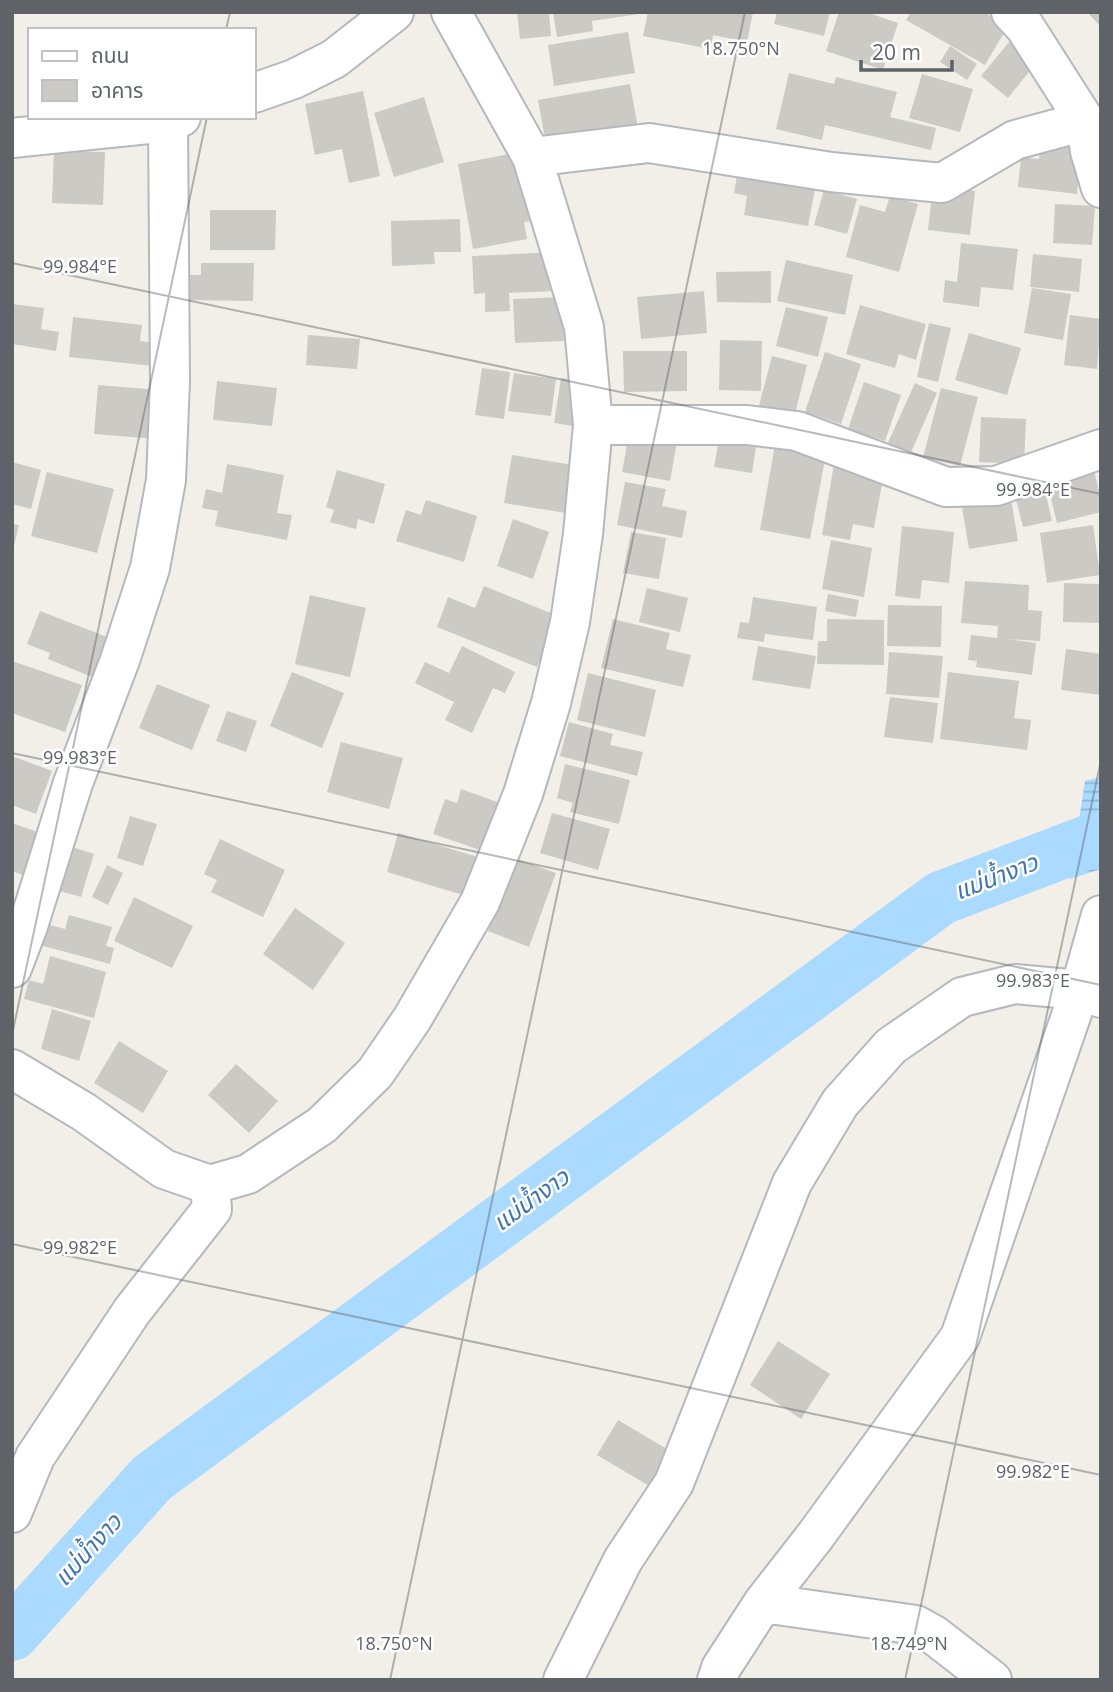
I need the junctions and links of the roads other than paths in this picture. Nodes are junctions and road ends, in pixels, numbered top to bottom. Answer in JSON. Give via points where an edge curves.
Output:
{"nodes":[{"id":1,"x":394,"y":12,"type":"edge"},
{"id":2,"x":451,"y":12,"type":"edge"},
{"id":3,"x":1011,"y":12,"type":"edge"},
{"id":4,"x":256,"y":92,"type":"edge"},
{"id":5,"x":174,"y":119,"type":"edge"},
{"id":6,"x":1085,"y":121,"type":"junction"},
{"id":7,"x":12,"y":138,"type":"edge"},
{"id":8,"x":532,"y":157,"type":"junction"},
{"id":9,"x":1101,"y":188,"type":"edge"},
{"id":10,"x":593,"y":425,"type":"junction"},
{"id":11,"x":1101,"y":449,"type":"edge"},
{"id":12,"x":1099,"y":923,"type":"edge"},
{"id":13,"x":12,"y":968,"type":"edge"},
{"id":14,"x":1091,"y":994,"type":"edge"},
{"id":15,"x":12,"y":1069,"type":"edge"},
{"id":16,"x":210,"y":1185,"type":"junction"},
{"id":17,"x":12,"y":1513,"type":"edge"},
{"id":18,"x":763,"y":1603,"type":"junction"},
{"id":19,"x":563,"y":1680,"type":"edge"},
{"id":20,"x":717,"y":1680,"type":"edge"},
{"id":21,"x":992,"y":1680,"type":"edge"}],
"edges":[{"from":1,"to":4,"type":"street","via":[[334,59]]},
{"from":2,"to":8,"type":"street"},
{"from":3,"to":6,"type":"street"},
{"from":5,"to":7,"type":"street"},
{"from":5,"to":13,"type":"street","via":[[170,381],[164,492],[150,568]]},
{"from":6,"to":8,"type":"street","via":[[1015,140],[942,183],[831,172],[649,144]]},
{"from":6,"to":9,"type":"street"},
{"from":8,"to":10,"type":"street","via":[[584,327]]},
{"from":10,"to":11,"type":"street","via":[[747,425],[797,430],[946,487],[996,485]]},
{"from":10,"to":16,"type":"street","via":[[583,534],[564,649],[523,794],[480,902],[375,1073],[322,1125],[248,1174]]},
{"from":12,"to":14,"type":"street"},
{"from":14,"to":18,"type":"street","via":[[960,1338]]},
{"from":14,"to":19,"type":"street","via":[[1015,984],[962,997],[891,1046],[840,1103],[792,1182],[674,1483],[623,1560]]},
{"from":15,"to":16,"type":"street","via":[[84,1111],[164,1169]]},
{"from":16,"to":17,"type":"street","via":[[212,1209],[132,1311],[35,1457]]},
{"from":18,"to":20,"type":"street"},
{"from":18,"to":21,"type":"street","via":[[916,1625]]}]}
